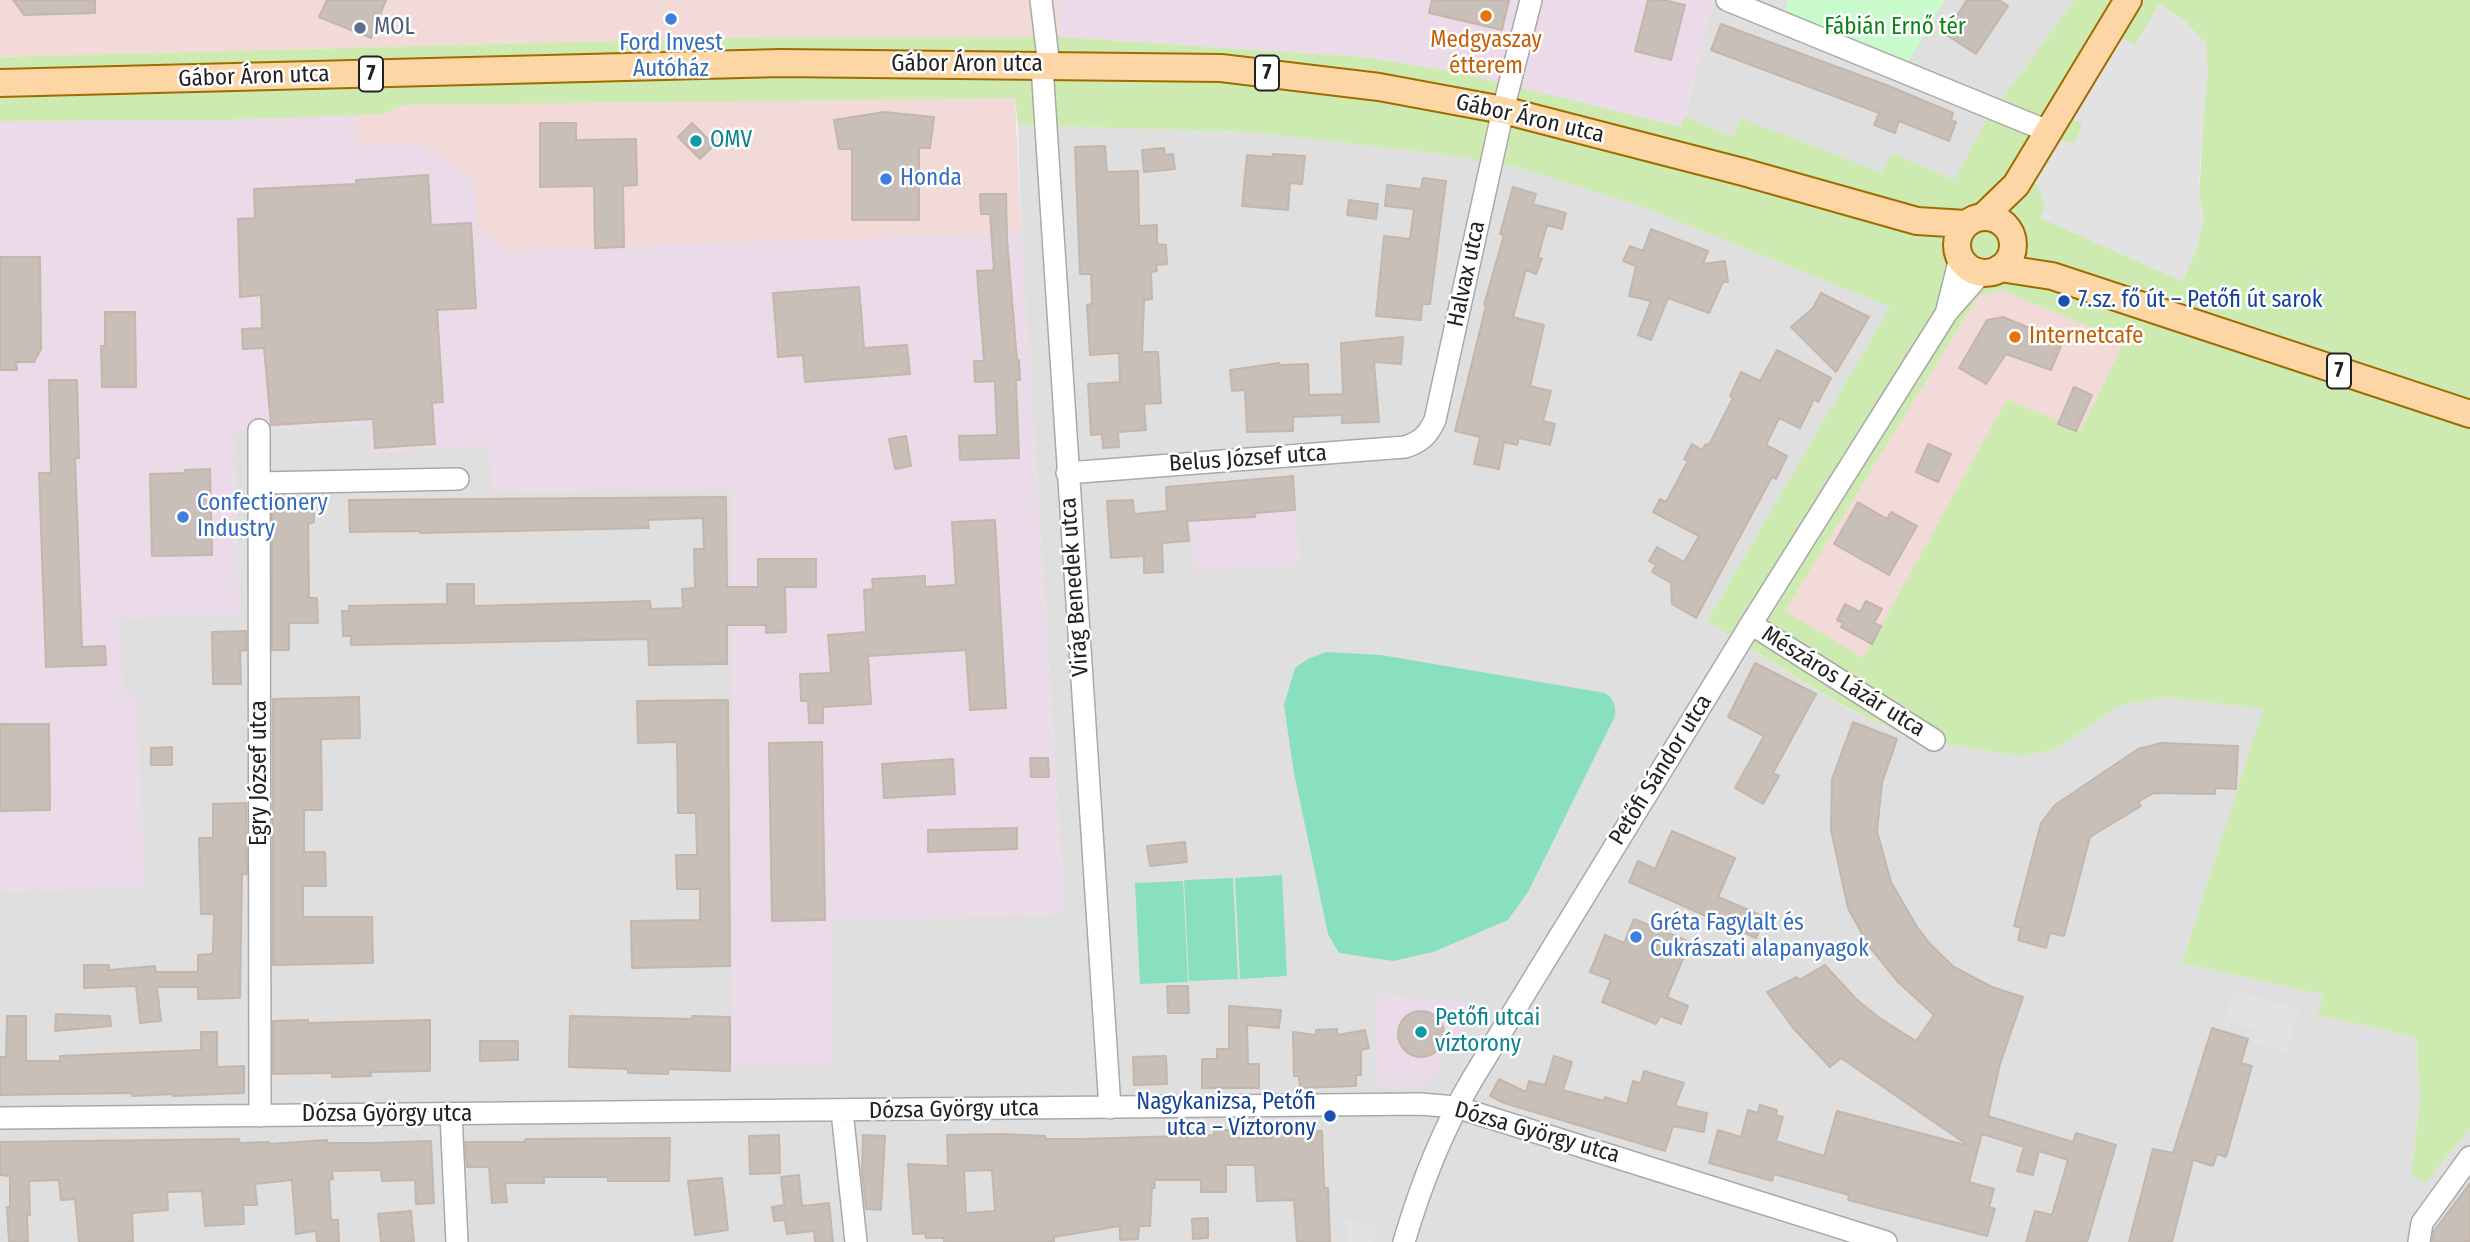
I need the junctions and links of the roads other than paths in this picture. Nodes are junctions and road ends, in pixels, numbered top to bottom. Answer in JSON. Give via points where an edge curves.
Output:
{"nodes":[{"id":1,"x":1041,"y":0,"type":"edge"},
{"id":2,"x":1531,"y":0,"type":"edge"},
{"id":3,"x":1727,"y":0,"type":"edge"},
{"id":4,"x":2128,"y":0,"type":"edge"},
{"id":5,"x":1046,"y":66,"type":"junction"},
{"id":6,"x":0,"y":83,"type":"edge"},
{"id":7,"x":1503,"y":110,"type":"junction"},
{"id":8,"x":2050,"y":132,"type":"junction"},
{"id":9,"x":2016,"y":185,"type":"junction"},
{"id":10,"x":1974,"y":220,"type":"junction"},
{"id":11,"x":1917,"y":221,"type":"junction"},
{"id":12,"x":2010,"y":237,"type":"junction"},
{"id":13,"x":1959,"y":253,"type":"junction"},
{"id":14,"x":1991,"y":270,"type":"junction"},
{"id":15,"x":2052,"y":276,"type":"junction"},
{"id":16,"x":1947,"y":312,"type":"junction"},
{"id":17,"x":2470,"y":414,"type":"edge"},
{"id":18,"x":259,"y":430,"type":"dead end"},
{"id":19,"x":1426,"y":436,"type":"joint"},
{"id":20,"x":1067,"y":473,"type":"junction"},
{"id":21,"x":458,"y":478,"type":"dead end"},
{"id":22,"x":259,"y":483,"type":"junction"},
{"id":23,"x":1751,"y":624,"type":"junction"},
{"id":24,"x":1934,"y":740,"type":"dead end"},
{"id":25,"x":1456,"y":1107,"type":"junction"},
{"id":26,"x":1110,"y":1108,"type":"junction"},
{"id":27,"x":842,"y":1111,"type":"junction"},
{"id":28,"x":452,"y":1114,"type":"junction"},
{"id":29,"x":260,"y":1116,"type":"junction"},
{"id":30,"x":0,"y":1118,"type":"edge"},
{"id":31,"x":2470,"y":1157,"type":"edge"},
{"id":32,"x":457,"y":1242,"type":"edge"},
{"id":33,"x":856,"y":1242,"type":"edge"},
{"id":34,"x":1404,"y":1242,"type":"edge"},
{"id":35,"x":1886,"y":1242,"type":"edge"},
{"id":36,"x":2418,"y":1242,"type":"edge"}],
"edges":[{"from":1,"to":5,"type":"street","name":"Virág Benedek utca"},
{"from":2,"to":7,"type":"street","name":"Halvax utca"},
{"from":3,"to":8,"type":"street"},
{"from":4,"to":8,"type":"main road"},
{"from":5,"to":6,"type":"main road","name":"Gábor Áron utca","number":"7","via":[[781,63]]},
{"from":5,"to":7,"type":"main road","name":"Gábor Áron utca","number":"7","via":[[1221,68],[1379,87]]},
{"from":5,"to":20,"type":"street","name":"Virág Benedek utca"},
{"from":7,"to":11,"type":"main road","name":"Gábor Áron utca","number":"7"},
{"from":7,"to":19,"type":"street","name":"Halvax utca","via":[[1435,420]]},
{"from":8,"to":9,"type":"main road"},
{"from":9,"to":10,"type":"main road"},
{"from":9,"to":12,"type":"main road"},
{"from":10,"to":11,"type":"main road","name":"Gábor Áron utca","number":"7"},
{"from":10,"to":12,"type":"main road","name":"Gábor Áron utca","number":"7","via":[[2001,221]]},
{"from":10,"to":13,"type":"main road","via":[[1960,231]]},
{"from":11,"to":13,"type":"main road","name":"Gábor Áron utca","number":"7"},
{"from":12,"to":14,"type":"main road","via":[[2011,254]]},
{"from":12,"to":15,"type":"main road","name":"Gábor Áron utca","number":"7"},
{"from":13,"to":14,"type":"main road","name":"Gábor Áron utca","number":"7","via":[[1973,270]]},
{"from":13,"to":16,"type":"street","name":"Petőfi Sándor utca"},
{"from":14,"to":15,"type":"main road","name":"Gábor Áron utca","number":"7"},
{"from":14,"to":16,"type":"street","name":"Petőfi Sándor utca"},
{"from":15,"to":17,"type":"main road","name":"Gábor Áron utca","number":"7"},
{"from":16,"to":23,"type":"street","name":"Petőfi Sándor utca"},
{"from":18,"to":22,"type":"street","name":"Egry József utca"},
{"from":19,"to":20,"type":"street","name":"Belus József utca","via":[[1405,447]]},
{"from":20,"to":26,"type":"street","name":"Virág Benedek utca"},
{"from":21,"to":22,"type":"street"},
{"from":22,"to":29,"type":"street","name":"Egry József utca"},
{"from":23,"to":24,"type":"street","name":"Mészáros Lázár utca"},
{"from":23,"to":25,"type":"street","name":"Petőfi Sándor utca"},
{"from":25,"to":26,"type":"street","name":"Dózsa György utca"},
{"from":25,"to":34,"type":"street","name":"Petőfi Sándor utca","via":[[1429,1164]]},
{"from":25,"to":35,"type":"street","name":"Dózsa György utca"},
{"from":26,"to":27,"type":"street","name":"Dózsa György utca"},
{"from":27,"to":28,"type":"street","name":"Dózsa György utca"},
{"from":27,"to":33,"type":"street"},
{"from":28,"to":29,"type":"street","name":"Dózsa György utca"},
{"from":28,"to":32,"type":"street"},
{"from":29,"to":30,"type":"street","name":"Dózsa György utca"},
{"from":31,"to":36,"type":"street","via":[[2422,1223]]}]}
